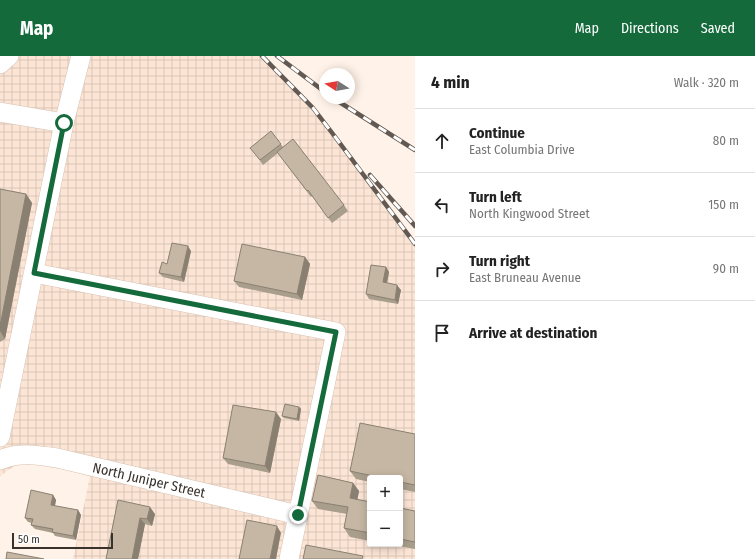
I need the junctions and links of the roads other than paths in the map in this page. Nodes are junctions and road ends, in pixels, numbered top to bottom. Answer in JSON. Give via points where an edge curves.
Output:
{"nodes":[{"id":1,"x":9,"y":56,"type":"edge"},
{"id":2,"x":81,"y":56,"type":"edge"},
{"id":3,"x":0,"y":64,"type":"edge"},
{"id":4,"x":0,"y":112,"type":"edge"},
{"id":5,"x":64,"y":123,"type":"junction"},
{"id":6,"x":34,"y":273,"type":"junction"},
{"id":7,"x":0,"y":437,"type":"edge"},
{"id":8,"x":0,"y":460,"type":"edge"},
{"id":9,"x":298,"y":515,"type":"junction"},
{"id":10,"x":289,"y":559,"type":"edge"}],
"edges":[{"from":1,"to":3,"type":"street"},
{"from":2,"to":5,"type":"street"},
{"from":4,"to":5,"type":"street"},
{"from":5,"to":6,"type":"street"},
{"from":6,"to":7,"type":"street"},
{"from":6,"to":9,"type":"street","via":[[336,332]]},
{"from":8,"to":9,"type":"street","name":"North Juniper Street","via":[[16,455],[57,458]]},
{"from":9,"to":10,"type":"street"}]}
